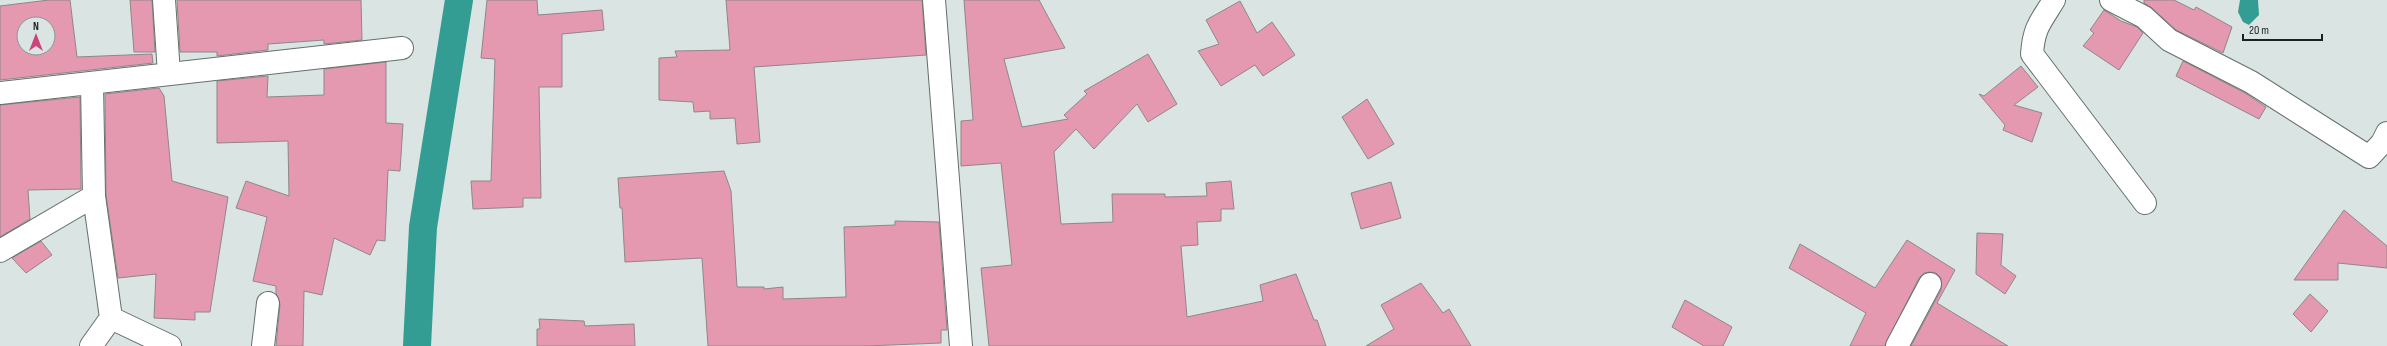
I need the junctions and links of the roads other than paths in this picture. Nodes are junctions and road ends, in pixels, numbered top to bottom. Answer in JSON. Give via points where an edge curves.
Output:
{"nodes":[{"id":1,"x":164,"y":0,"type":"edge"},
{"id":2,"x":934,"y":0,"type":"edge"},
{"id":3,"x":2054,"y":0,"type":"edge"},
{"id":4,"x":2111,"y":0,"type":"edge"},
{"id":5,"x":402,"y":48,"type":"dead end"},
{"id":6,"x":169,"y":74,"type":"junction"},
{"id":7,"x":92,"y":84,"type":"junction"},
{"id":8,"x":0,"y":93,"type":"edge"},
{"id":9,"x":2385,"y":140,"type":"edge"},
{"id":10,"x":94,"y":196,"type":"junction"},
{"id":11,"x":2145,"y":203,"type":"dead end"},
{"id":12,"x":0,"y":251,"type":"edge"},
{"id":13,"x":1930,"y":284,"type":"dead end"},
{"id":14,"x":268,"y":303,"type":"dead end"},
{"id":15,"x":111,"y":318,"type":"junction"},
{"id":16,"x":91,"y":346,"type":"edge"},
{"id":17,"x":170,"y":346,"type":"edge"},
{"id":18,"x":263,"y":346,"type":"edge"},
{"id":19,"x":961,"y":346,"type":"edge"},
{"id":20,"x":1897,"y":346,"type":"edge"}],
"edges":[{"from":1,"to":6,"type":"street"},
{"from":2,"to":19,"type":"street"},
{"from":3,"to":11,"type":"street","via":[[2041,18],[2034,35],[2032,54]]},
{"from":4,"to":9,"type":"street","via":[[2144,17],[2170,40],[2251,82],[2369,158]]},
{"from":5,"to":6,"type":"street"},
{"from":6,"to":7,"type":"street"},
{"from":7,"to":8,"type":"street"},
{"from":7,"to":10,"type":"street"},
{"from":10,"to":12,"type":"street"},
{"from":10,"to":15,"type":"street"},
{"from":13,"to":20,"type":"street"},
{"from":14,"to":18,"type":"street"},
{"from":15,"to":16,"type":"street"},
{"from":15,"to":17,"type":"street"}]}
